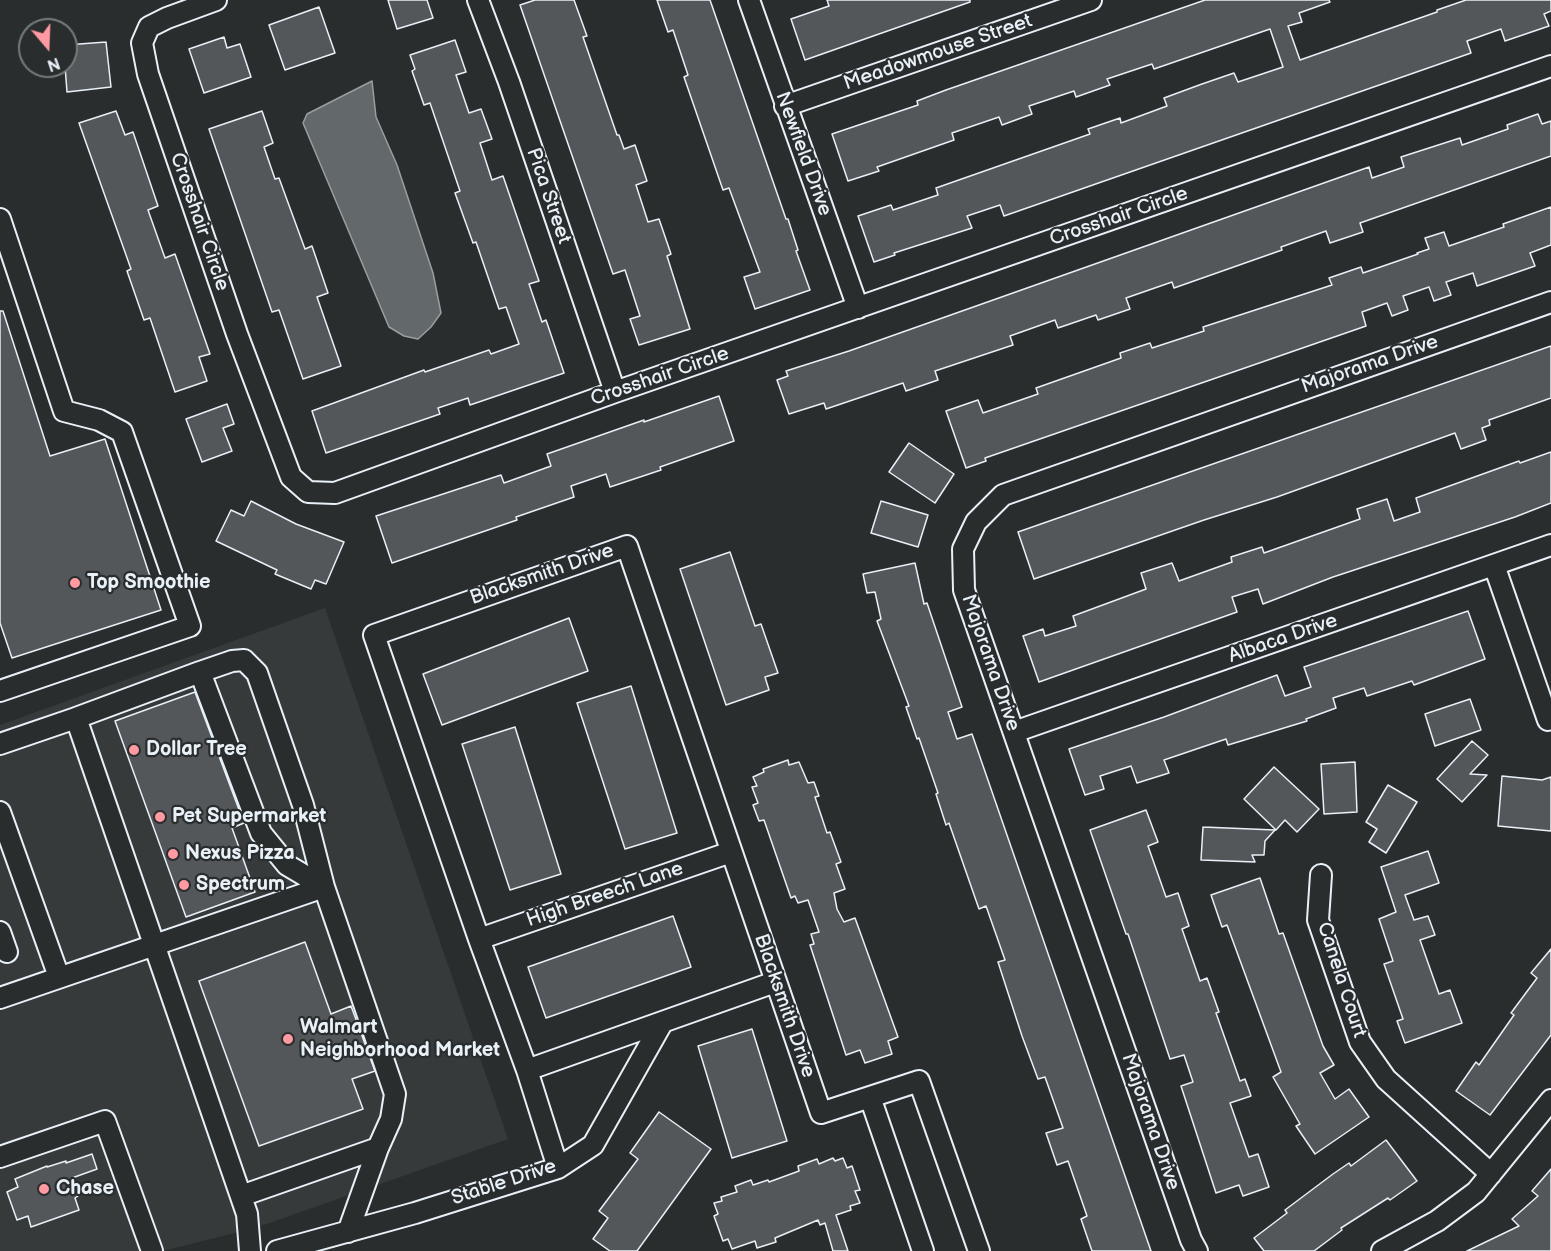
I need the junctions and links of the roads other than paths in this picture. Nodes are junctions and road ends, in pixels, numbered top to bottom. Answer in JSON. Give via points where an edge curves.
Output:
{"nodes":[{"id":1,"x":216,"y":0,"type":"edge"},
{"id":2,"x":478,"y":0,"type":"edge"},
{"id":3,"x":749,"y":0,"type":"edge"},
{"id":4,"x":1091,"y":0,"type":"edge"},
{"id":5,"x":1551,"y":66,"type":"edge"},
{"id":6,"x":785,"y":106,"type":"junction"},
{"id":7,"x":0,"y":219,"type":"edge"},
{"id":8,"x":1551,"y":302,"type":"edge"},
{"id":9,"x":858,"y":308,"type":"junction"},
{"id":10,"x":615,"y":392,"type":"junction"},
{"id":11,"x":1551,"y":545,"type":"edge"},
{"id":12,"x":1494,"y":565,"type":"junction"},
{"id":13,"x":200,"y":672,"type":"junction"},
{"id":14,"x":0,"y":691,"type":"edge"},
{"id":15,"x":76,"y":718,"type":"junction"},
{"id":16,"x":1548,"y":720,"type":"dead end"},
{"id":17,"x":1014,"y":732,"type":"junction"},
{"id":18,"x":0,"y":744,"type":"edge"},
{"id":19,"x":0,"y":812,"type":"edge"},
{"id":20,"x":731,"y":852,"type":"junction"},
{"id":21,"x":1321,"y":875,"type":"dead end"},
{"id":22,"x":324,"y":887,"type":"junction"},
{"id":23,"x":0,"y":932,"type":"edge"},
{"id":24,"x":479,"y":939,"type":"junction"},
{"id":25,"x":154,"y":944,"type":"junction"},
{"id":26,"x":7,"y":952,"type":"dead end"},
{"id":27,"x":58,"y":977,"type":"junction"},
{"id":28,"x":776,"y":981,"type":"junction"},
{"id":29,"x":0,"y":998,"type":"edge"},
{"id":30,"x":662,"y":1023,"type":"junction"},
{"id":31,"x":527,"y":1070,"type":"junction"},
{"id":32,"x":870,"y":1097,"type":"junction"},
{"id":33,"x":1551,"y":1100,"type":"edge"},
{"id":34,"x":378,"y":1148,"type":"junction"},
{"id":35,"x":0,"y":1157,"type":"edge"},
{"id":36,"x":558,"y":1168,"type":"junction"},
{"id":37,"x":1491,"y":1174,"type":"junction"},
{"id":38,"x":241,"y":1196,"type":"junction"},
{"id":39,"x":348,"y":1232,"type":"junction"},
{"id":40,"x":152,"y":1251,"type":"edge"},
{"id":41,"x":250,"y":1251,"type":"edge"},
{"id":42,"x":277,"y":1251,"type":"edge"},
{"id":43,"x":923,"y":1251,"type":"edge"},
{"id":44,"x":979,"y":1251,"type":"edge"},
{"id":45,"x":1197,"y":1251,"type":"edge"},
{"id":46,"x":1382,"y":1251,"type":"edge"}],
"edges":[{"from":1,"to":10,"type":"street","name":"Crosshair Circle","via":[[149,27],[142,43],[148,74],[237,334],[291,477],[308,492],[335,493]]},
{"from":2,"to":10,"type":"street","name":"Pica Street"},
{"from":3,"to":6,"type":"street","name":"Newfield Drive"},
{"from":4,"to":6,"type":"street","name":"Meadowmouse Street"},
{"from":5,"to":9,"type":"street","name":"Crosshair Circle"},
{"from":6,"to":9,"type":"street","name":"Newfield Drive"},
{"from":7,"to":14,"type":"street","via":[[64,411],[99,420],[122,432],[190,626]]},
{"from":8,"to":17,"type":"street","name":"Majorama Drive","via":[[1003,495],[975,522],[963,549],[964,590]]},
{"from":9,"to":10,"type":"street","name":"Crosshair Circle"},
{"from":11,"to":12,"type":"street","name":"Albaca Drive"},
{"from":12,"to":16,"type":"street"},
{"from":12,"to":17,"type":"street","name":"Albaca Drive"},
{"from":13,"to":15,"type":"street"},
{"from":13,"to":22,"type":"street","via":[[261,833],[287,865]]},
{"from":13,"to":22,"type":"street","via":[[244,660],[257,673],[303,806]]},
{"from":15,"to":18,"type":"street"},
{"from":15,"to":25,"type":"street"},
{"from":17,"to":45,"type":"street","name":"Majorama Drive"},
{"from":19,"to":27,"type":"street"},
{"from":20,"to":24,"type":"street","name":"High Breech Lane"},
{"from":20,"to":24,"type":"street","name":"Blacksmith Drive","via":[[627,546],[374,634]]},
{"from":20,"to":28,"type":"street","name":"Blacksmith Drive"},
{"from":21,"to":37,"type":"street","name":"Canela Court","via":[[1318,920],[1360,1042],[1386,1079]]},
{"from":22,"to":25,"type":"street"},
{"from":22,"to":34,"type":"street","via":[[395,1094],[391,1119]]},
{"from":23,"to":26,"type":"street"},
{"from":24,"to":31,"type":"street","name":"Blacksmith Drive"},
{"from":25,"to":27,"type":"street"},
{"from":25,"to":38,"type":"street"},
{"from":27,"to":29,"type":"street"},
{"from":28,"to":30,"type":"street"},
{"from":28,"to":32,"type":"street","name":"Blacksmith Drive","via":[[821,1113]]},
{"from":30,"to":31,"type":"street"},
{"from":30,"to":36,"type":"street","name":"Stable Drive","via":[[593,1145]]},
{"from":31,"to":36,"type":"street","name":"Blacksmith Drive"},
{"from":32,"to":43,"type":"street"},
{"from":32,"to":44,"type":"street","name":"Blacksmith Drive","via":[[920,1081]]},
{"from":33,"to":37,"type":"street"},
{"from":34,"to":38,"type":"street"},
{"from":34,"to":39,"type":"street"},
{"from":35,"to":40,"type":"street","via":[[105,1121]]},
{"from":36,"to":39,"type":"street","name":"Stable Drive"},
{"from":37,"to":46,"type":"street","via":[[1476,1192],[1437,1221]]},
{"from":38,"to":41,"type":"street","via":[[247,1214]]},
{"from":39,"to":42,"type":"street","name":"Stable Drive"}]}
